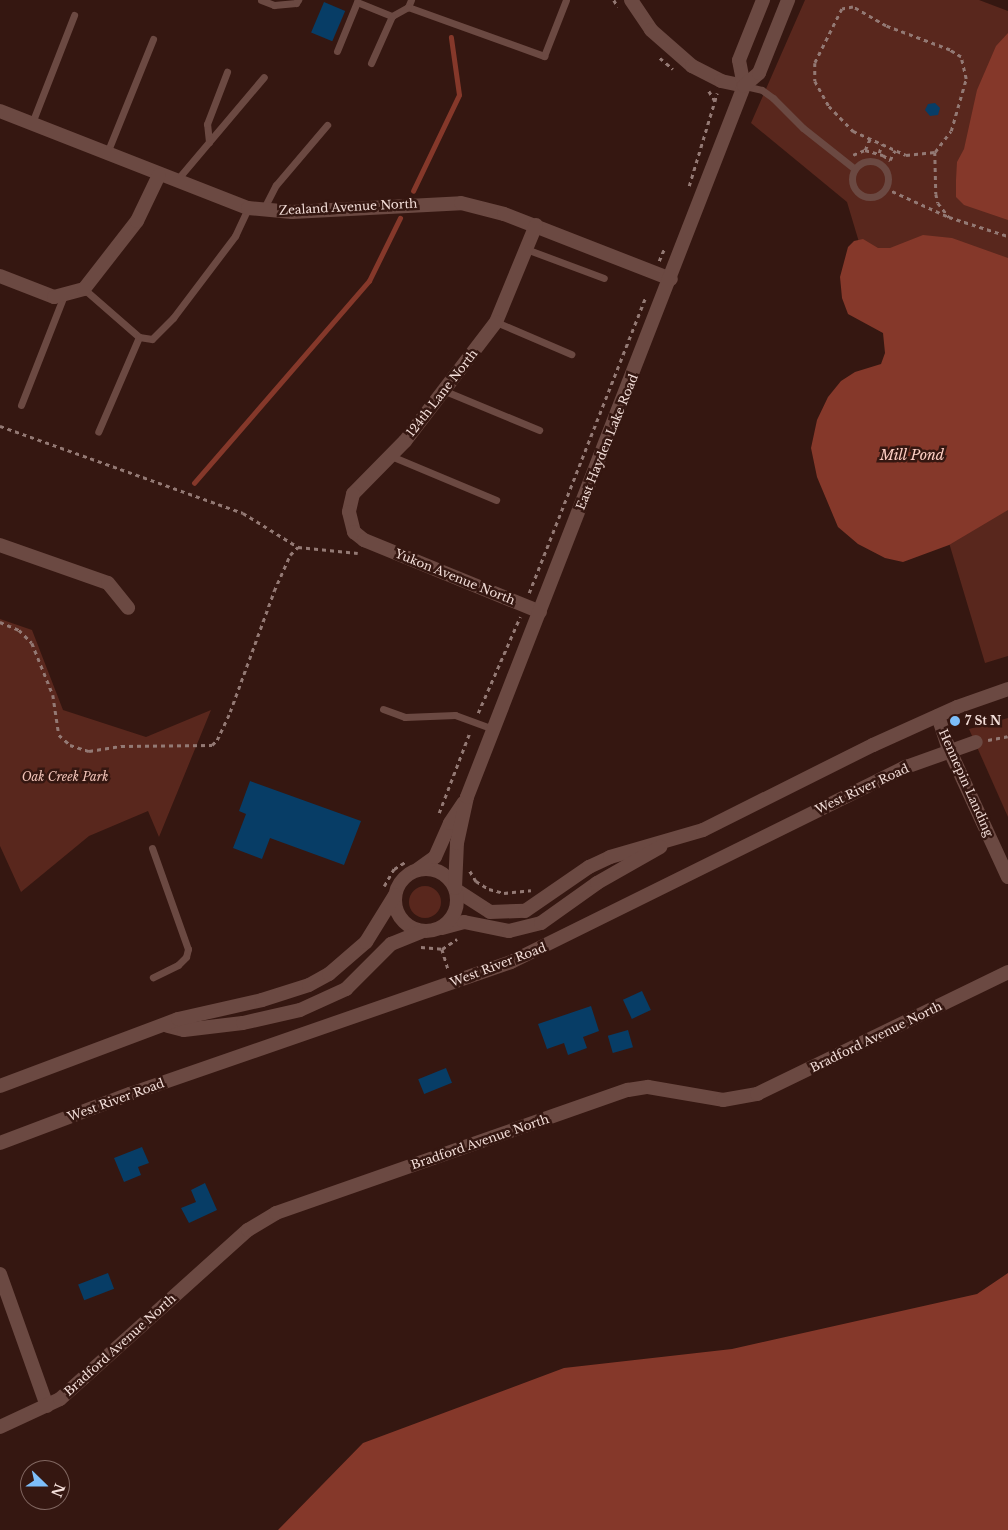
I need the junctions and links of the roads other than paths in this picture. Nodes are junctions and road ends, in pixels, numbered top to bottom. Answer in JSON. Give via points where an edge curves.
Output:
{"nodes":[{"id":1,"x":261,"y":0,"type":"edge"},
{"id":2,"x":298,"y":0,"type":"edge"},
{"id":3,"x":566,"y":0,"type":"edge"},
{"id":4,"x":631,"y":0,"type":"edge"},
{"id":5,"x":763,"y":0,"type":"edge"},
{"id":6,"x":788,"y":0,"type":"edge"},
{"id":7,"x":410,"y":4,"type":"edge"},
{"id":8,"x":74,"y":15,"type":"dead end"},
{"id":9,"x":392,"y":16,"type":"junction"},
{"id":10,"x":153,"y":39,"type":"dead end"},
{"id":11,"x":337,"y":50,"type":"dead end"},
{"id":12,"x":371,"y":63,"type":"dead end"},
{"id":13,"x":228,"y":72,"type":"dead end"},
{"id":14,"x":264,"y":77,"type":"dead end"},
{"id":15,"x":744,"y":86,"type":"junction"},
{"id":16,"x":0,"y":111,"type":"edge"},
{"id":17,"x":32,"y":123,"type":"junction"},
{"id":18,"x":327,"y":125,"type":"dead end"},
{"id":19,"x":209,"y":142,"type":"junction"},
{"id":20,"x":107,"y":153,"type":"junction"},
{"id":21,"x":855,"y":169,"type":"junction"},
{"id":22,"x":159,"y":175,"type":"junction"},
{"id":23,"x":176,"y":182,"type":"junction"},
{"id":24,"x":248,"y":208,"type":"junction"},
{"id":25,"x":263,"y":210,"type":"junction"},
{"id":26,"x":536,"y":225,"type":"junction"},
{"id":27,"x":526,"y":249,"type":"junction"},
{"id":28,"x":0,"y":276,"type":"edge"},
{"id":29,"x":604,"y":278,"type":"dead end"},
{"id":30,"x":672,"y":279,"type":"junction"},
{"id":31,"x":84,"y":290,"type":"junction"},
{"id":32,"x":64,"y":295,"type":"junction"},
{"id":33,"x":496,"y":322,"type":"junction"},
{"id":34,"x":139,"y":337,"type":"junction"},
{"id":35,"x":571,"y":354,"type":"dead end"},
{"id":36,"x":445,"y":390,"type":"junction"},
{"id":37,"x":21,"y":405,"type":"dead end"},
{"id":38,"x":539,"y":430,"type":"dead end"},
{"id":39,"x":98,"y":432,"type":"dead end"},
{"id":40,"x":391,"y":456,"type":"junction"},
{"id":41,"x":496,"y":500,"type":"dead end"},
{"id":42,"x":369,"y":542,"type":"joint"},
{"id":43,"x":0,"y":545,"type":"edge"},
{"id":44,"x":128,"y":608,"type":"dead end"},
{"id":45,"x":540,"y":612,"type":"junction"},
{"id":46,"x":1008,"y":689,"type":"edge"},
{"id":47,"x":383,"y":709,"type":"dead end"},
{"id":48,"x":938,"y":716,"type":"junction"},
{"id":49,"x":493,"y":730,"type":"junction"},
{"id":50,"x":976,"y":742,"type":"road end"},
{"id":51,"x":949,"y":749,"type":"junction"},
{"id":52,"x":467,"y":797,"type":"junction"},
{"id":53,"x":669,"y":842,"type":"junction"},
{"id":54,"x":152,"y":848,"type":"dead end"},
{"id":55,"x":416,"y":864,"type":"junction"},
{"id":56,"x":1008,"y":877,"type":"edge"},
{"id":57,"x":456,"y":889,"type":"junction"},
{"id":58,"x":388,"y":893,"type":"junction"},
{"id":59,"x":442,"y":928,"type":"junction"},
{"id":60,"x":421,"y":932,"type":"junction"},
{"id":61,"x":1008,"y":972,"type":"edge"},
{"id":62,"x":153,"y":977,"type":"dead end"},
{"id":63,"x":168,"y":1026,"type":"junction"},
{"id":64,"x":0,"y":1086,"type":"edge"},
{"id":65,"x":0,"y":1143,"type":"edge"},
{"id":66,"x":0,"y":1274,"type":"edge"},
{"id":67,"x":47,"y":1406,"type":"junction"},
{"id":68,"x":0,"y":1427,"type":"edge"}],
"edges":[{"from":1,"to":2,"type":"lane","via":[[274,5],[296,3]]},
{"from":3,"to":7,"type":"lane","via":[[544,56]]},
{"from":4,"to":15,"type":"street","via":[[651,30],[692,66],[721,81]]},
{"from":5,"to":15,"type":"street","via":[[739,60]]},
{"from":6,"to":15,"type":"street","name":"East Hayden Lake Road","via":[[759,72]]},
{"from":7,"to":9,"type":"lane"},
{"from":8,"to":17,"type":"lane"},
{"from":9,"to":11,"type":"lane","via":[[357,2]]},
{"from":9,"to":12,"type":"lane"},
{"from":10,"to":20,"type":"lane"},
{"from":13,"to":19,"type":"lane","via":[[207,124]]},
{"from":14,"to":19,"type":"lane"},
{"from":15,"to":21,"type":"lane","via":[[762,90],[773,98],[802,128]]},
{"from":15,"to":30,"type":"street","name":"East Hayden Lake Road"},
{"from":16,"to":17,"type":"street","name":"Zealand Avenue North"},
{"from":17,"to":20,"type":"street","name":"Zealand Avenue North"},
{"from":18,"to":25,"type":"lane","via":[[276,184]]},
{"from":19,"to":23,"type":"lane"},
{"from":20,"to":22,"type":"street","name":"Zealand Avenue North"},
{"from":21,"to":21,"type":"lane","via":[[864,162],[876,162],[888,176],[885,188],[872,196],[861,194],[852,180]]},
{"from":22,"to":23,"type":"street","name":"Zealand Avenue North"},
{"from":22,"to":31,"type":"street","via":[[137,221]]},
{"from":23,"to":24,"type":"street","name":"Zealand Avenue North"},
{"from":24,"to":25,"type":"street","name":"Zealand Avenue North"},
{"from":24,"to":34,"type":"lane","via":[[235,236],[172,318],[152,339]]},
{"from":25,"to":26,"type":"street","name":"Zealand Avenue North","via":[[292,212],[441,201],[486,207]]},
{"from":26,"to":27,"type":"street","name":"124th Lane North"},
{"from":26,"to":30,"type":"street","name":"Zealand Avenue North"},
{"from":27,"to":29,"type":"lane"},
{"from":27,"to":33,"type":"street","name":"124th Lane North"},
{"from":28,"to":32,"type":"street","via":[[54,297]]},
{"from":30,"to":45,"type":"street","name":"East Hayden Lake Road"},
{"from":31,"to":32,"type":"street"},
{"from":31,"to":34,"type":"lane"},
{"from":32,"to":37,"type":"lane"},
{"from":33,"to":35,"type":"lane"},
{"from":33,"to":36,"type":"street","name":"124th Lane North"},
{"from":34,"to":39,"type":"lane"},
{"from":36,"to":38,"type":"lane"},
{"from":36,"to":40,"type":"street","name":"124th Lane North"},
{"from":40,"to":41,"type":"lane"},
{"from":40,"to":42,"type":"street","name":"124th Lane North","via":[[361,484],[349,502],[354,532]]},
{"from":42,"to":45,"type":"street","name":"Yukon Avenue North"},
{"from":43,"to":44,"type":"street","via":[[108,583]]},
{"from":45,"to":49,"type":"street","name":"East Hayden Lake Road"},
{"from":46,"to":48,"type":"street","name":"West River Road"},
{"from":47,"to":49,"type":"lane","via":[[405,718],[455,715]]},
{"from":48,"to":51,"type":"street","name":"Hennepin Landing"},
{"from":48,"to":53,"type":"street","name":"West River Road","via":[[873,745],[735,816]]},
{"from":49,"to":52,"type":"street","name":"East Hayden Lake Road"},
{"from":50,"to":51,"type":"street","name":"West River Road"},
{"from":51,"to":56,"type":"street","name":"Hennepin Landing"},
{"from":51,"to":65,"type":"street","name":"West River Road","via":[[822,808],[546,947]]},
{"from":52,"to":55,"type":"street","name":"East Hayden Lake Road","via":[[450,823],[435,857]]},
{"from":52,"to":57,"type":"street","name":"East Hayden Lake Road","via":[[457,843]]},
{"from":53,"to":57,"type":"street","name":"West River Road","via":[[633,849],[589,867],[526,911],[490,912]]},
{"from":53,"to":59,"type":"street","name":"West River Road","via":[[597,883],[542,923],[509,931],[464,922]]},
{"from":54,"to":62,"type":"lane","via":[[188,948],[186,957],[178,965]]},
{"from":55,"to":57,"type":"street","via":[[444,874]]},
{"from":55,"to":58,"type":"street"},
{"from":57,"to":59,"type":"street","via":[[456,909]]},
{"from":58,"to":60,"type":"street","via":[[401,919]]},
{"from":58,"to":63,"type":"street","via":[[366,942],[329,974],[289,993],[190,1015]]},
{"from":59,"to":60,"type":"street"},
{"from":60,"to":63,"type":"street","via":[[391,944],[346,989],[300,1010],[243,1023],[184,1030]]},
{"from":61,"to":67,"type":"street","name":"Bradford Avenue North","via":[[757,1094],[723,1100],[662,1088],[628,1090],[276,1213],[248,1230],[60,1399]]},
{"from":63,"to":64,"type":"street","via":[[88,1051]]},
{"from":66,"to":67,"type":"street"},
{"from":67,"to":68,"type":"street","name":"Bradford Avenue North"}]}
